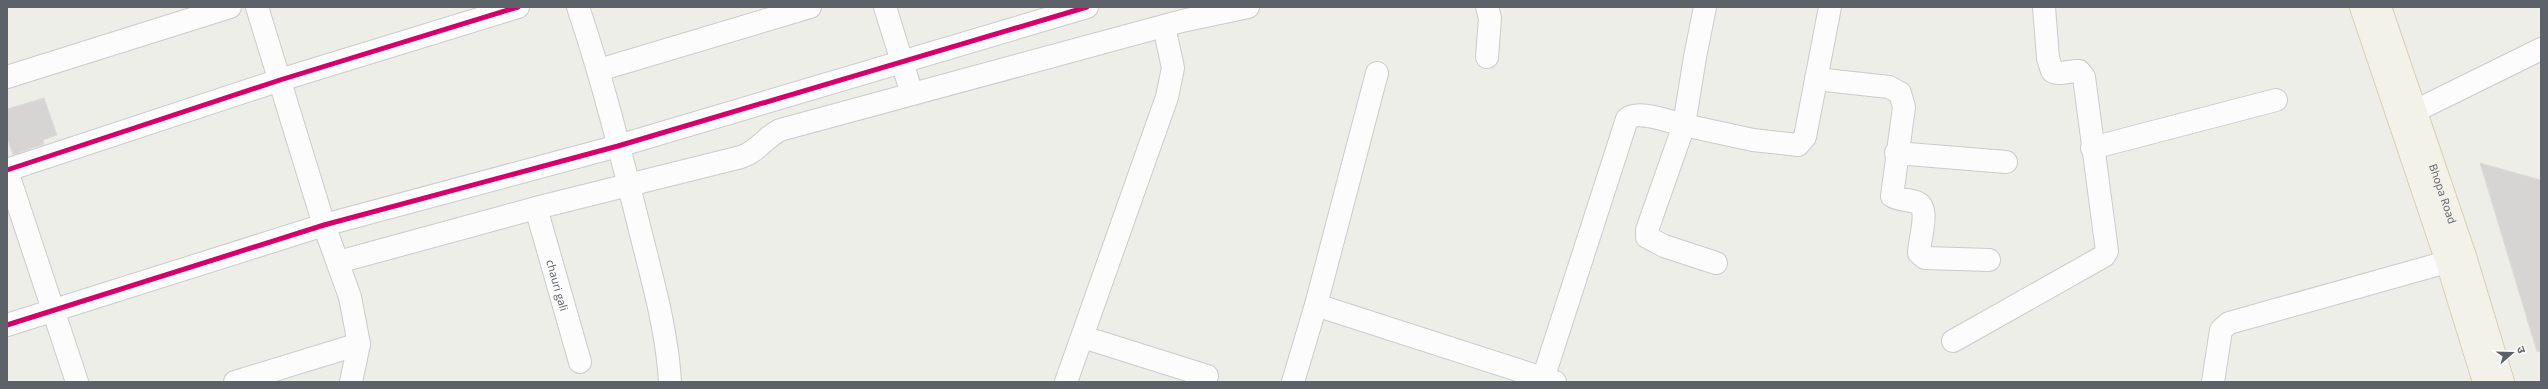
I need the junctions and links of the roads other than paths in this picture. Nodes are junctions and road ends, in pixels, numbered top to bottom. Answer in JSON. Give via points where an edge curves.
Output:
{"nodes":[{"id":1,"x":230,"y":7,"type":"edge"},
{"id":2,"x":257,"y":7,"type":"edge"},
{"id":3,"x":518,"y":7,"type":"edge"},
{"id":4,"x":578,"y":7,"type":"edge"},
{"id":5,"x":810,"y":7,"type":"edge"},
{"id":6,"x":884,"y":7,"type":"edge"},
{"id":7,"x":1087,"y":7,"type":"edge"},
{"id":8,"x":1248,"y":7,"type":"edge"},
{"id":9,"x":1487,"y":7,"type":"edge"},
{"id":10,"x":1705,"y":7,"type":"edge"},
{"id":11,"x":1830,"y":7,"type":"edge"},
{"id":12,"x":2044,"y":7,"type":"edge"},
{"id":13,"x":2361,"y":7,"type":"edge"},
{"id":14,"x":2380,"y":7,"type":"edge"},
{"id":15,"x":1175,"y":18,"type":"edge"},
{"id":16,"x":2541,"y":49,"type":"edge"},
{"id":17,"x":1488,"y":57,"type":"dead end"},
{"id":18,"x":902,"y":62,"type":"junction"},
{"id":19,"x":600,"y":70,"type":"junction"},
{"id":20,"x":1377,"y":73,"type":"dead end"},
{"id":21,"x":7,"y":77,"type":"edge"},
{"id":22,"x":1816,"y":79,"type":"junction"},
{"id":23,"x":280,"y":80,"type":"junction"},
{"id":24,"x":912,"y":94,"type":"junction"},
{"id":25,"x":2276,"y":100,"type":"dead end"},
{"id":26,"x":2408,"y":115,"type":"junction"},
{"id":27,"x":1684,"y":125,"type":"junction"},
{"id":28,"x":618,"y":146,"type":"junction"},
{"id":29,"x":2092,"y":148,"type":"junction"},
{"id":30,"x":1896,"y":153,"type":"junction"},
{"id":31,"x":2006,"y":162,"type":"dead end"},
{"id":32,"x":7,"y":170,"type":"edge"},
{"id":33,"x":629,"y":185,"type":"junction"},
{"id":34,"x":536,"y":208,"type":"junction"},
{"id":35,"x":324,"y":225,"type":"junction"},
{"id":36,"x":1989,"y":260,"type":"dead end"},
{"id":37,"x":338,"y":262,"type":"junction"},
{"id":38,"x":2447,"y":262,"type":"junction"},
{"id":39,"x":1716,"y":264,"type":"dead end"},
{"id":40,"x":1316,"y":305,"type":"junction"},
{"id":41,"x":55,"y":311,"type":"junction"},
{"id":42,"x":7,"y":325,"type":"edge"},
{"id":43,"x":1083,"y":337,"type":"junction"},
{"id":44,"x":1953,"y":342,"type":"dead end"},
{"id":45,"x":359,"y":344,"type":"junction"},
{"id":46,"x":580,"y":362,"type":"dead end"},
{"id":47,"x":1207,"y":376,"type":"dead end"},
{"id":48,"x":1547,"y":381,"type":"edge"},
{"id":49,"x":77,"y":382,"type":"edge"},
{"id":50,"x":235,"y":382,"type":"edge"},
{"id":51,"x":351,"y":382,"type":"edge"},
{"id":52,"x":670,"y":382,"type":"edge"},
{"id":53,"x":1066,"y":382,"type":"edge"},
{"id":54,"x":1292,"y":382,"type":"edge"},
{"id":55,"x":2213,"y":382,"type":"edge"},
{"id":56,"x":2484,"y":382,"type":"edge"},
{"id":57,"x":2503,"y":382,"type":"edge"}],
"edges":[{"from":1,"to":21,"type":"street"},
{"from":2,"to":23,"type":"street"},
{"from":3,"to":23,"type":"street"},
{"from":4,"to":19,"type":"street"},
{"from":5,"to":19,"type":"street"},
{"from":6,"to":18,"type":"street"},
{"from":7,"to":18,"type":"street"},
{"from":8,"to":15,"type":"street"},
{"from":9,"to":17,"type":"street","via":[[1490,18]]},
{"from":10,"to":27,"type":"street","via":[[1694,57]]},
{"from":11,"to":22,"type":"street"},
{"from":12,"to":29,"type":"street","via":[[2048,58],[2052,71],[2057,74],[2079,71],[2084,78]]},
{"from":13,"to":26,"type":"main road","name":"Bhopa Road"},
{"from":14,"to":26,"type":"main road","name":"Bhopa Road"},
{"from":15,"to":24,"type":"street"},
{"from":15,"to":43,"type":"street","via":[[1173,68],[1167,97]]},
{"from":16,"to":26,"type":"street"},
{"from":18,"to":24,"type":"street"},
{"from":18,"to":28,"type":"street"},
{"from":19,"to":28,"type":"street"},
{"from":20,"to":40,"type":"street"},
{"from":22,"to":27,"type":"street","via":[[1804,141],[1798,145],[1753,140]]},
{"from":22,"to":30,"type":"street","via":[[1889,87],[1900,94],[1904,107]]},
{"from":23,"to":32,"type":"street"},
{"from":23,"to":35,"type":"street"},
{"from":24,"to":33,"type":"street","via":[[780,130],[770,136],[757,150],[741,157]]},
{"from":25,"to":29,"type":"street"},
{"from":26,"to":38,"type":"main road","name":"Bhopa Road"},
{"from":26,"to":57,"type":"main road","name":"Bhopa Road","via":[[2465,256]]},
{"from":27,"to":39,"type":"street","via":[[1647,234],[1650,240]]},
{"from":27,"to":48,"type":"street","via":[[1641,115],[1630,116],[1627,119]]},
{"from":28,"to":33,"type":"street"},
{"from":28,"to":35,"type":"street"},
{"from":29,"to":44,"type":"street","via":[[2108,247],[2104,256]]},
{"from":30,"to":31,"type":"street"},
{"from":30,"to":36,"type":"street","via":[[1892,196],[1896,199],[1918,202],[1925,213],[1919,253],[1925,258]]},
{"from":32,"to":41,"type":"street"},
{"from":33,"to":34,"type":"street"},
{"from":33,"to":52,"type":"street","via":[[668,352]]},
{"from":34,"to":37,"type":"street"},
{"from":34,"to":46,"type":"street","name":"chauri gali"},
{"from":35,"to":37,"type":"street"},
{"from":35,"to":41,"type":"street"},
{"from":37,"to":45,"type":"street","via":[[350,297]]},
{"from":38,"to":55,"type":"street","via":[[2229,323],[2221,330]]},
{"from":38,"to":56,"type":"main road","name":"Bhopa Road"},
{"from":40,"to":48,"type":"street"},
{"from":40,"to":54,"type":"street"},
{"from":41,"to":42,"type":"street"},
{"from":41,"to":49,"type":"street"},
{"from":43,"to":47,"type":"street"},
{"from":43,"to":53,"type":"street"},
{"from":45,"to":50,"type":"street"},
{"from":45,"to":51,"type":"street"}]}
